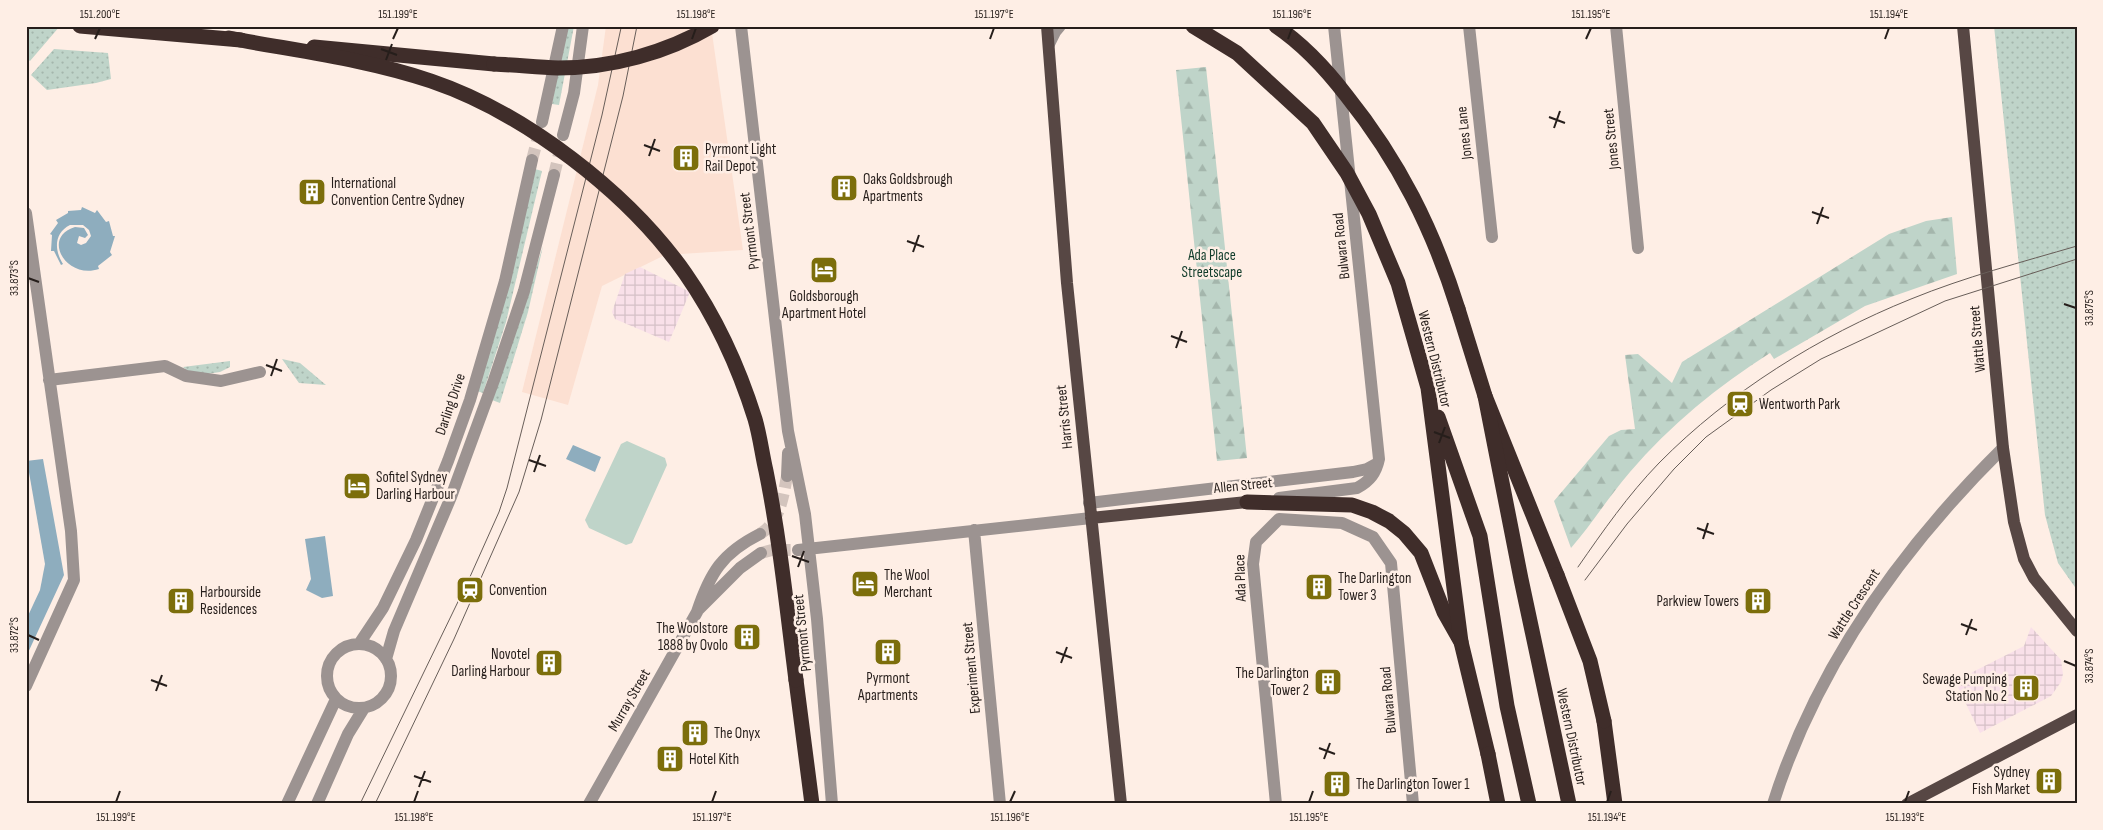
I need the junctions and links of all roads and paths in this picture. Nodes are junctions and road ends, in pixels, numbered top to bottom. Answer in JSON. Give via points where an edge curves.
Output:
{"nodes":[{"id":1,"x":80,"y":26,"type":"edge"},
{"id":2,"x":563,"y":26,"type":"edge"},
{"id":3,"x":584,"y":26,"type":"edge"},
{"id":4,"x":712,"y":26,"type":"edge"},
{"id":5,"x":742,"y":26,"type":"edge"},
{"id":6,"x":1047,"y":26,"type":"edge"},
{"id":7,"x":1060,"y":26,"type":"edge"},
{"id":8,"x":1193,"y":26,"type":"edge"},
{"id":9,"x":1276,"y":26,"type":"edge"},
{"id":10,"x":1334,"y":26,"type":"edge"},
{"id":11,"x":1469,"y":26,"type":"edge"},
{"id":12,"x":1616,"y":26,"type":"edge"},
{"id":13,"x":1963,"y":26,"type":"edge"},
{"id":14,"x":229,"y":38,"type":"junction"},
{"id":15,"x":1049,"y":44,"type":"junction"},
{"id":16,"x":542,"y":122,"type":"tunnel mouth"},
{"id":17,"x":564,"y":135,"type":"tunnel mouth"},
{"id":18,"x":532,"y":160,"type":"tunnel mouth"},
{"id":19,"x":554,"y":175,"type":"tunnel mouth"},
{"id":20,"x":26,"y":213,"type":"edge"},
{"id":21,"x":1492,"y":237,"type":"dead end"},
{"id":22,"x":1638,"y":248,"type":"dead end"},
{"id":23,"x":260,"y":372,"type":"dead end"},
{"id":24,"x":49,"y":380,"type":"junction"},
{"id":25,"x":1428,"y":388,"type":"junction"},
{"id":26,"x":1485,"y":396,"type":"junction"},
{"id":27,"x":788,"y":431,"type":"junction"},
{"id":28,"x":2003,"y":448,"type":"junction"},
{"id":29,"x":1378,"y":463,"type":"junction"},
{"id":30,"x":787,"y":476,"type":"tunnel mouth"},
{"id":31,"x":1246,"y":502,"type":"junction"},
{"id":32,"x":1090,"y":503,"type":"junction"},
{"id":33,"x":1091,"y":518,"type":"junction"},
{"id":34,"x":974,"y":530,"type":"junction"},
{"id":35,"x":760,"y":534,"type":"tunnel mouth"},
{"id":36,"x":803,"y":549,"type":"junction"},
{"id":37,"x":733,"y":550,"type":"junction"},
{"id":38,"x":761,"y":553,"type":"tunnel mouth"},
{"id":39,"x":740,"y":568,"type":"junction"},
{"id":40,"x":1394,"y":593,"type":"joint"},
{"id":41,"x":697,"y":612,"type":"junction"},
{"id":42,"x":2074,"y":625,"type":"edge"},
{"id":43,"x":1461,"y":642,"type":"junction"},
{"id":44,"x":359,"y":644,"type":"junction"},
{"id":45,"x":386,"y":659,"type":"junction"},
{"id":46,"x":26,"y":686,"type":"edge"},
{"id":47,"x":336,"y":699,"type":"junction"},
{"id":48,"x":364,"y":708,"type":"junction"},
{"id":49,"x":2077,"y":715,"type":"edge"},
{"id":50,"x":287,"y":804,"type":"edge"},
{"id":51,"x":317,"y":804,"type":"edge"},
{"id":52,"x":589,"y":804,"type":"edge"},
{"id":53,"x":812,"y":804,"type":"edge"},
{"id":54,"x":832,"y":804,"type":"edge"},
{"id":55,"x":1000,"y":804,"type":"edge"},
{"id":56,"x":1120,"y":804,"type":"edge"},
{"id":57,"x":1276,"y":804,"type":"edge"},
{"id":58,"x":1413,"y":804,"type":"edge"},
{"id":59,"x":1498,"y":804,"type":"edge"},
{"id":60,"x":1529,"y":804,"type":"edge"},
{"id":61,"x":1569,"y":804,"type":"edge"},
{"id":62,"x":1615,"y":804,"type":"edge"},
{"id":63,"x":1773,"y":804,"type":"edge"},
{"id":64,"x":1907,"y":804,"type":"edge"}],
"edges":[{"from":1,"to":14,"type":"highway"},
{"from":2,"to":16,"type":"street"},
{"from":3,"to":17,"type":"street"},
{"from":4,"to":14,"type":"highway","bridge":true,"via":[[680,42],[623,61],[559,68]]},
{"from":5,"to":27,"type":"street","name":"Pyrmont Street"},
{"from":6,"to":15,"type":"main road","name":"Harris Street"},
{"from":7,"to":15,"type":"street"},
{"from":8,"to":25,"type":"highway","name":"Western Distributor","bridge":true,"via":[[1237,53],[1271,83],[1313,123],[1348,173],[1398,283]]},
{"from":9,"to":26,"type":"highway","name":"Western Distributor","bridge":true,"via":[[1322,65],[1374,129],[1403,178],[1431,233]]},
{"from":10,"to":29,"type":"street","name":"Bulwara Road","via":[[1379,445]]},
{"from":11,"to":21,"type":"street","name":"Jones Lane"},
{"from":12,"to":22,"type":"street","name":"Jones Street"},
{"from":13,"to":28,"type":"main road","name":"Wattle Street"},
{"from":14,"to":53,"type":"highway","bridge":true,"via":[[370,64],[434,82],[468,96],[520,124],[577,163],[651,231],[685,273],[715,323],[755,421],[777,528]]},
{"from":15,"to":32,"type":"main road","name":"Harris Street","via":[[1067,283]]},
{"from":18,"to":44,"type":"street","name":"Darling Drive","via":[[505,281],[476,381],[448,461],[394,587]]},
{"from":19,"to":45,"type":"street","via":[[524,291],[494,380],[452,497],[394,631]]},
{"from":20,"to":24,"type":"street"},
{"from":23,"to":24,"type":"street","via":[[221,381],[186,376],[165,366]]},
{"from":24,"to":46,"type":"street","via":[[71,531],[74,580]]},
{"from":25,"to":43,"type":"highway","name":"Western Distributor","bridge":true},
{"from":25,"to":60,"type":"highway","bridge":true,"via":[[1480,536],[1507,706]]},
{"from":26,"to":61,"type":"highway","name":"Western Distributor","bridge":true},
{"from":26,"to":62,"type":"highway","bridge":true,"via":[[1590,661],[1604,721]]},
{"from":27,"to":30,"type":"street","name":"Pyrmont Street"},
{"from":27,"to":36,"type":"street","name":"Pyrmont Street","via":[[800,483]]},
{"from":28,"to":42,"type":"main road","name":"Wattle Street","via":[[2014,522],[2024,559],[2044,593]]},
{"from":28,"to":63,"type":"street","name":"Wattle Crescent","via":[[1933,522],[1850,636],[1813,703]]},
{"from":29,"to":31,"type":"street","name":"Allen Street","via":[[1370,479],[1351,489]]},
{"from":29,"to":32,"type":"street","name":"Allen Street","via":[[1353,472]]},
{"from":31,"to":33,"type":"main road","name":"Allen Street"},
{"from":31,"to":43,"type":"highway","via":[[1352,505],[1389,521],[1421,553],[1444,612]]},
{"from":32,"to":33,"type":"main road","name":"Harris Street"},
{"from":33,"to":34,"type":"street","name":"Allen Street"},
{"from":33,"to":56,"type":"main road","name":"Harris Street"},
{"from":34,"to":36,"type":"street","name":"Allen Street"},
{"from":34,"to":55,"type":"street","name":"Experiment Street"},
{"from":35,"to":37,"type":"street","name":"Murray Street"},
{"from":36,"to":54,"type":"street","name":"Pyrmont Street","via":[[817,619]]},
{"from":37,"to":39,"type":"street"},
{"from":37,"to":41,"type":"street","name":"Murray Street","via":[[716,567]]},
{"from":38,"to":39,"type":"street","name":"Murray Street"},
{"from":39,"to":41,"type":"street","name":"Murray Street"},
{"from":40,"to":57,"type":"street","name":"Ada Place","via":[[1391,563],[1373,537],[1342,523],[1279,518],[1256,542],[1253,564]]},
{"from":40,"to":58,"type":"street","name":"Bulwara Road"},
{"from":41,"to":52,"type":"street","name":"Murray Street"},
{"from":43,"to":59,"type":"highway","name":"Western Distributor","bridge":true},
{"from":44,"to":45,"type":"street","via":[[370,646]]},
{"from":44,"to":47,"type":"street","via":[[340,650],[328,664],[327,683]]},
{"from":45,"to":48,"type":"street","via":[[391,674],[389,690],[375,705]]},
{"from":47,"to":48,"type":"street","via":[[344,705]]},
{"from":47,"to":50,"type":"street"},
{"from":48,"to":51,"type":"street","via":[[348,734]]},
{"from":49,"to":64,"type":"main road"}]}
